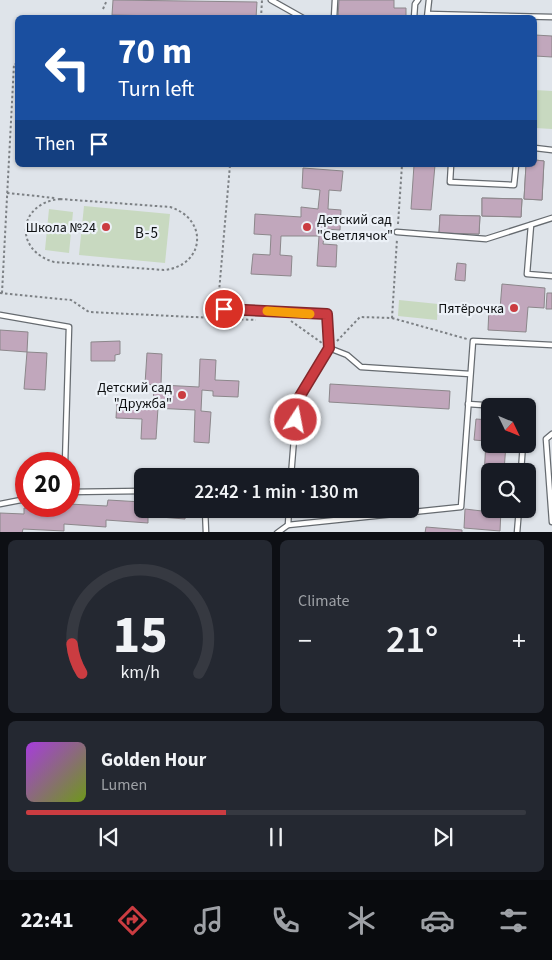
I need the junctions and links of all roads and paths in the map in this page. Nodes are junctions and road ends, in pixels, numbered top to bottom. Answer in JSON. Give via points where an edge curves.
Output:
{"nodes":[{"id":1,"x":107,"y":0,"type":"edge"},
{"id":2,"x":262,"y":0,"type":"edge"},
{"id":3,"x":270,"y":0,"type":"edge"},
{"id":4,"x":335,"y":0,"type":"edge"},
{"id":5,"x":418,"y":0,"type":"edge"},
{"id":6,"x":429,"y":0,"type":"edge"},
{"id":7,"x":103,"y":9,"type":"dead end"},
{"id":8,"x":261,"y":15,"type":"edge"},
{"id":9,"x":298,"y":15,"type":"edge"},
{"id":10,"x":334,"y":15,"type":"edge"},
{"id":11,"x":414,"y":15,"type":"edge"},
{"id":12,"x":428,"y":15,"type":"edge"},
{"id":13,"x":537,"y":17,"type":"edge"},
{"id":14,"x":552,"y":17,"type":"edge"},
{"id":15,"x":15,"y":64,"type":"edge"},
{"id":16,"x":537,"y":148,"type":"edge"},
{"id":17,"x":552,"y":150,"type":"edge"},
{"id":18,"x":230,"y":167,"type":"edge"},
{"id":19,"x":402,"y":167,"type":"edge"},
{"id":20,"x":450,"y":167,"type":"edge"},
{"id":21,"x":516,"y":167,"type":"edge"},
{"id":22,"x":8,"y":194,"type":"junction"},
{"id":23,"x":60,"y":199,"type":"junction"},
{"id":24,"x":552,"y":218,"type":"edge"},
{"id":25,"x":531,"y":225,"type":"junction"},
{"id":26,"x":398,"y":232,"type":"junction"},
{"id":27,"x":552,"y":276,"type":"edge"},
{"id":28,"x":1,"y":293,"type":"edge"},
{"id":29,"x":224,"y":309,"type":"joint"},
{"id":30,"x":0,"y":315,"type":"edge"},
{"id":31,"x":392,"y":318,"type":"junction"},
{"id":32,"x":262,"y":320,"type":"dead end"},
{"id":33,"x":291,"y":321,"type":"dead end"},
{"id":34,"x":473,"y":341,"type":"junction"},
{"id":35,"x":552,"y":345,"type":"edge"},
{"id":36,"x":329,"y":348,"type":"junction"},
{"id":37,"x":470,"y":374,"type":"junction"},
{"id":38,"x":468,"y":404,"type":"junction"},
{"id":39,"x":481,"y":405,"type":"edge"},
{"id":40,"x":552,"y":434,"type":"edge"},
{"id":41,"x":65,"y":452,"type":"edge"},
{"id":42,"x":292,"y":468,"type":"edge"},
{"id":43,"x":134,"y":491,"type":"edge"},
{"id":44,"x":80,"y":492,"type":"edge"},
{"id":45,"x":15,"y":501,"type":"edge"},
{"id":46,"x":0,"y":504,"type":"edge"},
{"id":47,"x":205,"y":518,"type":"edge"},
{"id":48,"x":288,"y":518,"type":"edge"},
{"id":49,"x":518,"y":518,"type":"edge"},
{"id":50,"x":552,"y":522,"type":"edge"},
{"id":51,"x":288,"y":525,"type":"junction"},
{"id":52,"x":206,"y":532,"type":"edge"},
{"id":53,"x":277,"y":532,"type":"edge"},
{"id":54,"x":517,"y":532,"type":"edge"}],
"edges":[{"from":1,"to":7,"type":"path"},
{"from":2,"to":8,"type":"path"},
{"from":3,"to":9,"type":"lane"},
{"from":4,"to":10,"type":"lane"},
{"from":5,"to":11,"type":"lane","via":[[414,4]]},
{"from":6,"to":12,"type":"lane"},
{"from":13,"to":14,"type":"lane"},
{"from":15,"to":22,"type":"path"},
{"from":16,"to":17,"type":"lane"},
{"from":18,"to":29,"type":"path","via":[[218,292]]},
{"from":19,"to":26,"type":"path"},
{"from":20,"to":21,"type":"lane","via":[[450,182],[514,185]]},
{"from":22,"to":23,"type":"path"},
{"from":22,"to":28,"type":"path"},
{"from":23,"to":23,"type":"path","via":[[181,210],[196,229],[194,253],[186,263],[164,270],[54,262],[42,258],[32,251],[27,240],[27,222],[37,206],[48,200]]},
{"from":24,"to":25,"type":"lane"},
{"from":25,"to":26,"type":"lane","via":[[486,239]]},
{"from":25,"to":27,"type":"lane","via":[[526,274]]},
{"from":26,"to":31,"type":"path"},
{"from":28,"to":32,"type":"path","via":[[71,300],[89,312]]},
{"from":29,"to":36,"type":"lane","via":[[327,314]]},
{"from":30,"to":41,"type":"lane","via":[[69,327]]},
{"from":31,"to":34,"type":"path"},
{"from":31,"to":36,"type":"path","via":[[360,316]]},
{"from":33,"to":36,"type":"path"},
{"from":34,"to":35,"type":"lane"},
{"from":34,"to":37,"type":"lane"},
{"from":36,"to":37,"type":"lane","via":[[347,355],[361,367]]},
{"from":36,"to":42,"type":"lane","via":[[297,401]]},
{"from":37,"to":38,"type":"lane"},
{"from":38,"to":39,"type":"lane"},
{"from":38,"to":51,"type":"lane","via":[[461,507]]},
{"from":40,"to":50,"type":"lane","via":[[546,439]]},
{"from":43,"to":44,"type":"lane"},
{"from":45,"to":46,"type":"lane"},
{"from":47,"to":52,"type":"lane"},
{"from":48,"to":51,"type":"lane"},
{"from":49,"to":54,"type":"lane"},
{"from":51,"to":53,"type":"lane"}]}
